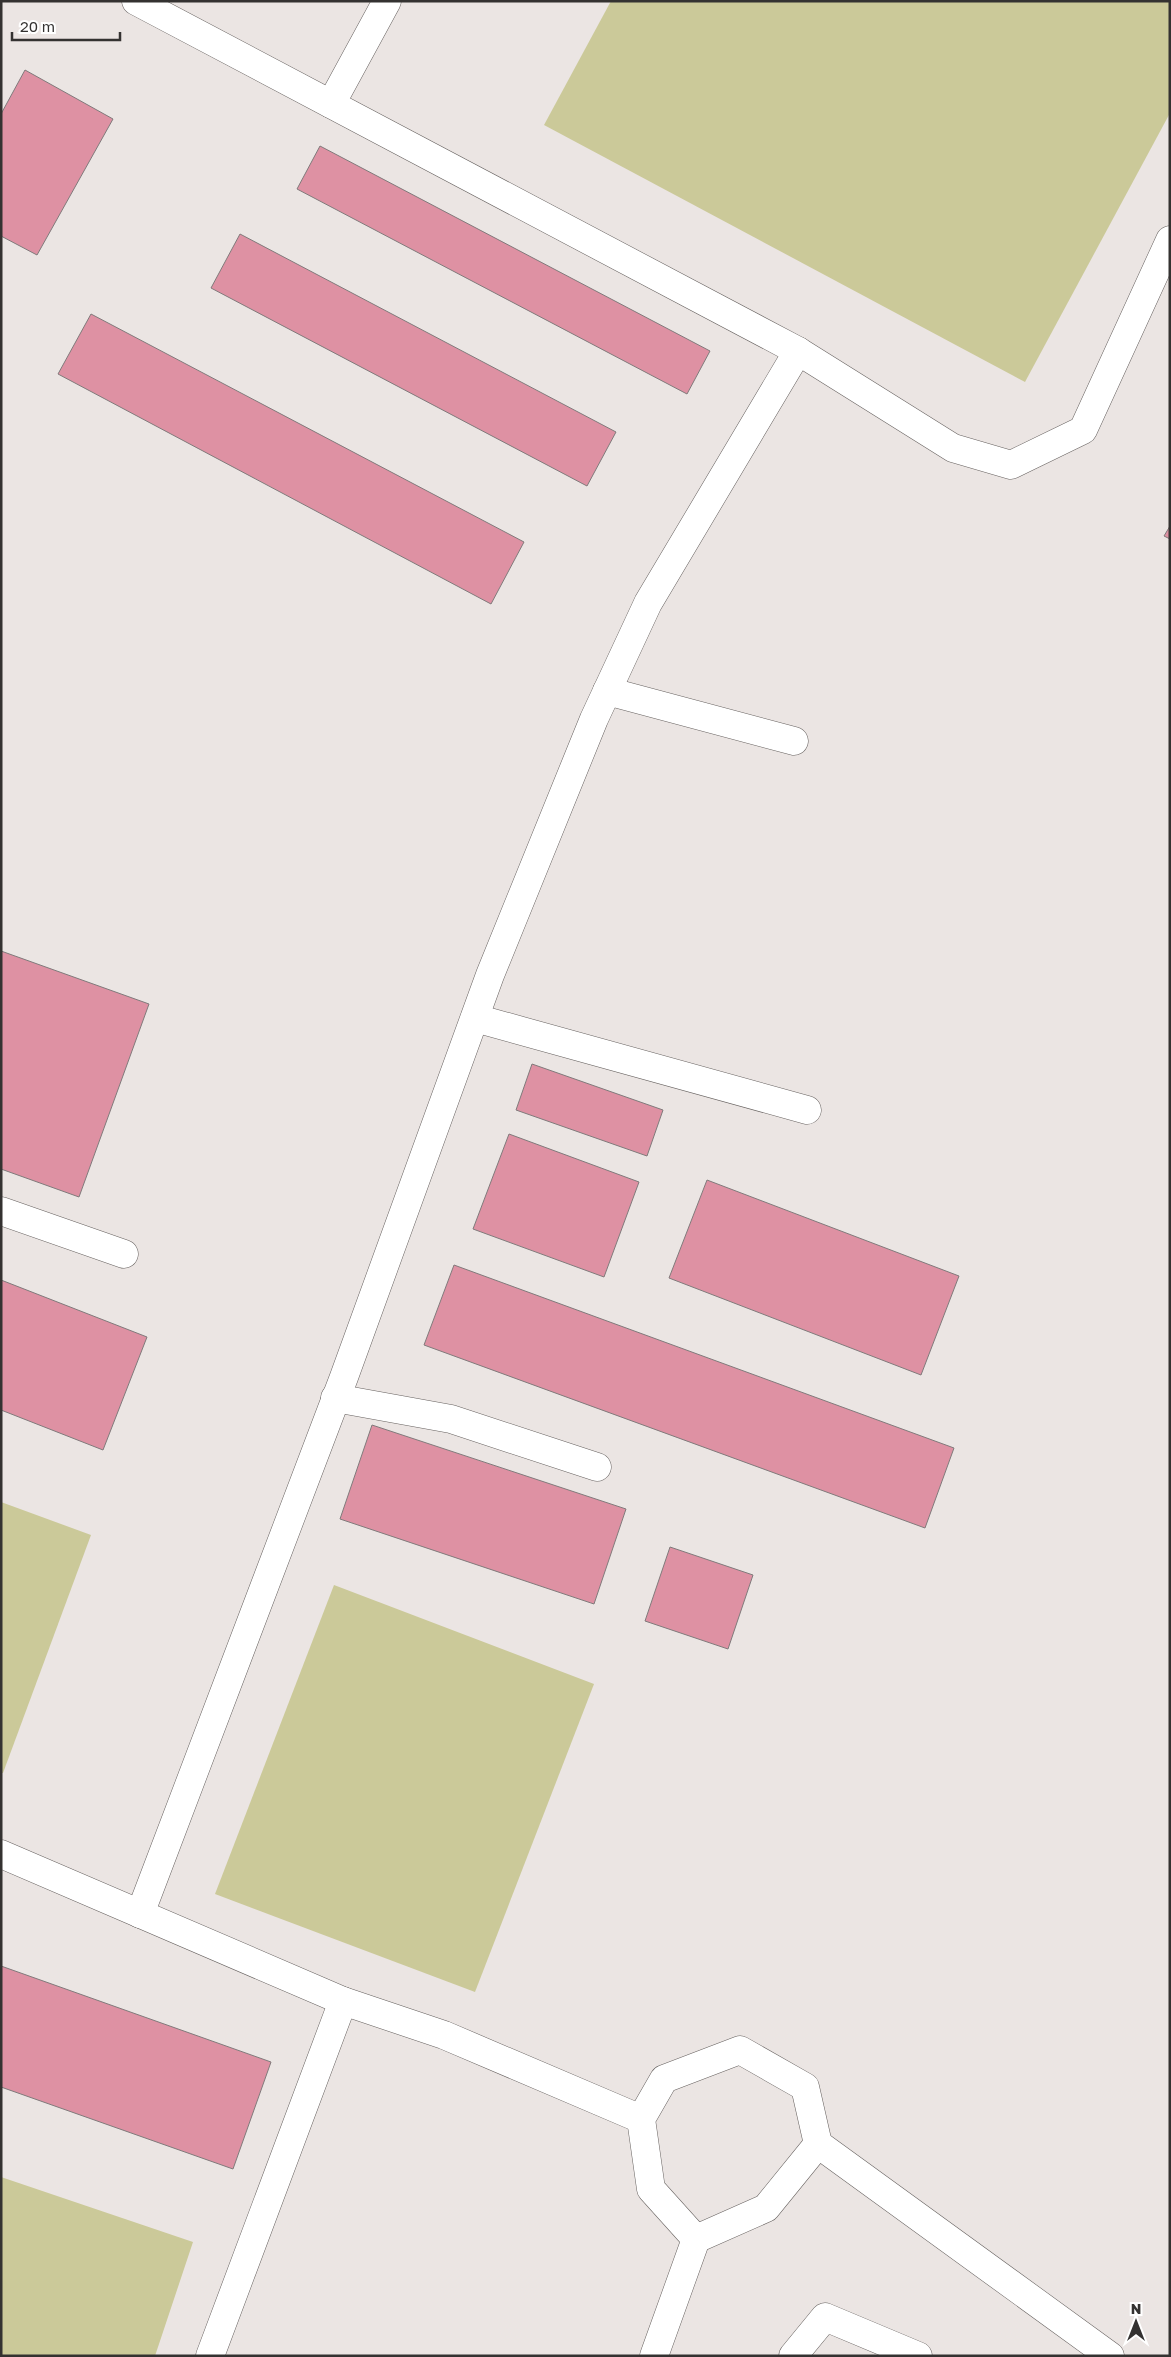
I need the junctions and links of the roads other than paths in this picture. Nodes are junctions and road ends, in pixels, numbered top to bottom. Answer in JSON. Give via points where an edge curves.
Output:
{"nodes":[{"id":1,"x":136,"y":1,"type":"edge"},
{"id":2,"x":387,"y":1,"type":"edge"},
{"id":3,"x":332,"y":104,"type":"junction"},
{"id":4,"x":1170,"y":240,"type":"edge"},
{"id":5,"x":798,"y":350,"type":"junction"},
{"id":6,"x":607,"y":692,"type":"junction"},
{"id":7,"x":794,"y":741,"type":"dead end"},
{"id":8,"x":475,"y":1018,"type":"junction"},
{"id":9,"x":807,"y":1110,"type":"dead end"},
{"id":10,"x":1,"y":1211,"type":"edge"},
{"id":11,"x":124,"y":1254,"type":"dead end"},
{"id":12,"x":335,"y":1398,"type":"junction"},
{"id":13,"x":597,"y":1467,"type":"dead end"},
{"id":14,"x":1,"y":1854,"type":"edge"},
{"id":15,"x":140,"y":1914,"type":"junction"},
{"id":16,"x":343,"y":2001,"type":"junction"},
{"id":17,"x":642,"y":2119,"type":"junction"},
{"id":18,"x":818,"y":2144,"type":"junction"},
{"id":19,"x":696,"y":2239,"type":"junction"},
{"id":20,"x":210,"y":2356,"type":"edge"},
{"id":21,"x":654,"y":2356,"type":"edge"},
{"id":22,"x":793,"y":2356,"type":"edge"},
{"id":23,"x":918,"y":2356,"type":"edge"},
{"id":24,"x":1110,"y":2356,"type":"edge"}],
"edges":[{"from":1,"to":3,"type":"lane"},
{"from":2,"to":3,"type":"lane"},
{"from":3,"to":5,"type":"lane"},
{"from":4,"to":5,"type":"lane","via":[[1083,430],[1011,465],[954,448]]},
{"from":5,"to":6,"type":"lane","via":[[648,603]]},
{"from":6,"to":7,"type":"lane"},
{"from":6,"to":8,"type":"lane"},
{"from":8,"to":9,"type":"lane"},
{"from":8,"to":12,"type":"lane"},
{"from":10,"to":11,"type":"lane"},
{"from":12,"to":13,"type":"lane","via":[[451,1419]]},
{"from":12,"to":15,"type":"lane"},
{"from":14,"to":15,"type":"lane"},
{"from":15,"to":16,"type":"lane"},
{"from":16,"to":17,"type":"lane","via":[[444,2035]]},
{"from":16,"to":20,"type":"lane"},
{"from":17,"to":18,"type":"lane","via":[[664,2080],[740,2050],[805,2087]]},
{"from":17,"to":19,"type":"lane","via":[[651,2189]]},
{"from":18,"to":19,"type":"lane","via":[[766,2208]]},
{"from":18,"to":24,"type":"lane"},
{"from":19,"to":21,"type":"lane"},
{"from":22,"to":23,"type":"lane","via":[[825,2317]]}]}
